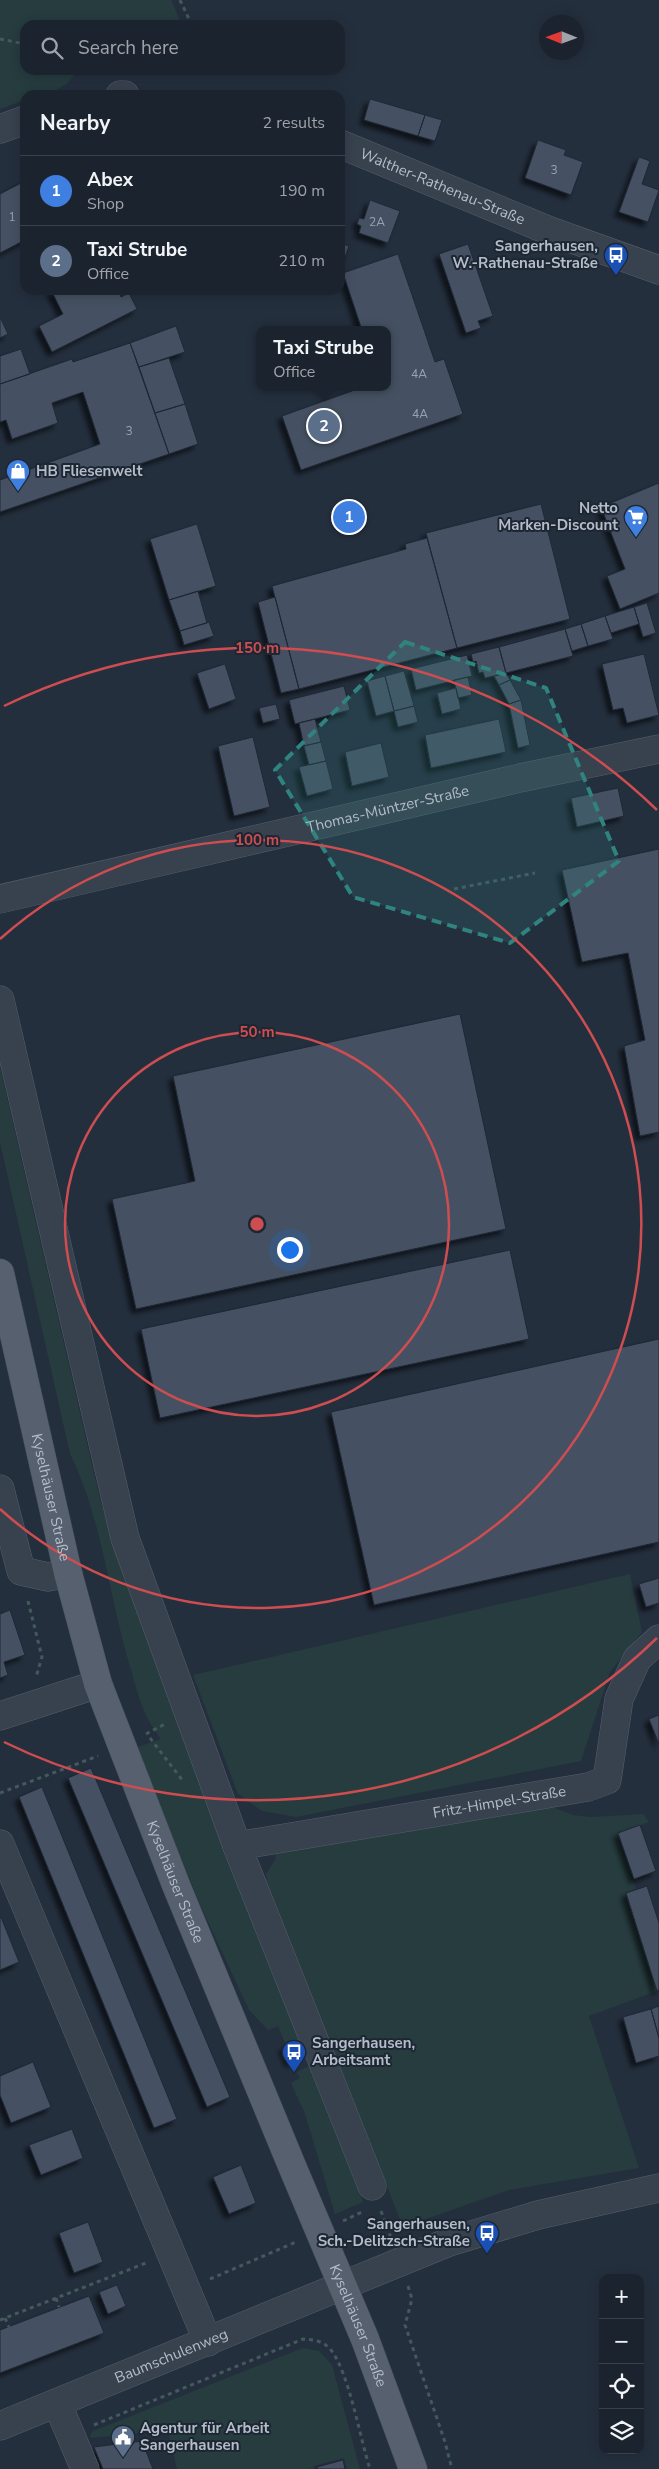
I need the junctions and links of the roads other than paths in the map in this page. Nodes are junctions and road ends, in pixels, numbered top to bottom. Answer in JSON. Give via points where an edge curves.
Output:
{"nodes":[{"id":1,"x":20,"y":122,"type":"edge"},
{"id":2,"x":0,"y":129,"type":"edge"},
{"id":3,"x":345,"y":146,"type":"edge"},
{"id":4,"x":659,"y":270,"type":"edge"},
{"id":5,"x":659,"y":749,"type":"edge"},
{"id":6,"x":0,"y":899,"type":"edge"},
{"id":7,"x":0,"y":1000,"type":"edge"},
{"id":8,"x":0,"y":1273,"type":"edge"},
{"id":9,"x":0,"y":1489,"type":"edge"},
{"id":10,"x":68,"y":1573,"type":"junction"},
{"id":11,"x":659,"y":1639,"type":"edge"},
{"id":12,"x":98,"y":1684,"type":"junction"},
{"id":13,"x":0,"y":1716,"type":"edge"},
{"id":14,"x":0,"y":1844,"type":"edge"},
{"id":15,"x":237,"y":1846,"type":"junction"},
{"id":16,"x":659,"y":2188,"type":"edge"},
{"id":17,"x":375,"y":2196,"type":"road end"},
{"id":18,"x":342,"y":2286,"type":"junction"},
{"id":19,"x":208,"y":2342,"type":"junction"},
{"id":20,"x":57,"y":2403,"type":"junction"},
{"id":21,"x":0,"y":2426,"type":"edge"},
{"id":22,"x":85,"y":2469,"type":"edge"},
{"id":23,"x":414,"y":2469,"type":"edge"}],
"edges":[{"from":1,"to":2,"type":"street"},
{"from":3,"to":4,"type":"street","name":"Walther-Rathenau-Straße","via":[[550,231]]},
{"from":5,"to":6,"type":"street","name":"Thomas-Müntzer-Straße","via":[[520,778]]},
{"from":7,"to":15,"type":"street","via":[[125,1538]]},
{"from":8,"to":10,"type":"main road","name":"Kyselhäuser Straße"},
{"from":9,"to":10,"type":"street","via":[[20,1571],[48,1577]]},
{"from":10,"to":12,"type":"main road","name":"Kyselhäuser Straße"},
{"from":11,"to":15,"type":"street","name":"Fritz-Himpel-Straße","via":[[637,1659],[619,1699],[607,1780],[588,1787]]},
{"from":12,"to":13,"type":"street"},
{"from":12,"to":18,"type":"main road","name":"Kyselhäuser Straße","via":[[145,1807]]},
{"from":14,"to":19,"type":"street"},
{"from":15,"to":17,"type":"street"},
{"from":16,"to":18,"type":"street","name":"Baumschulenweg","via":[[538,2214],[482,2231]]},
{"from":18,"to":19,"type":"street","name":"Baumschulenweg"},
{"from":18,"to":23,"type":"main road","name":"Kyselhäuser Straße"},
{"from":19,"to":20,"type":"street","name":"Baumschulenweg"},
{"from":20,"to":21,"type":"street","name":"Baumschulenweg"},
{"from":20,"to":22,"type":"street"}]}
